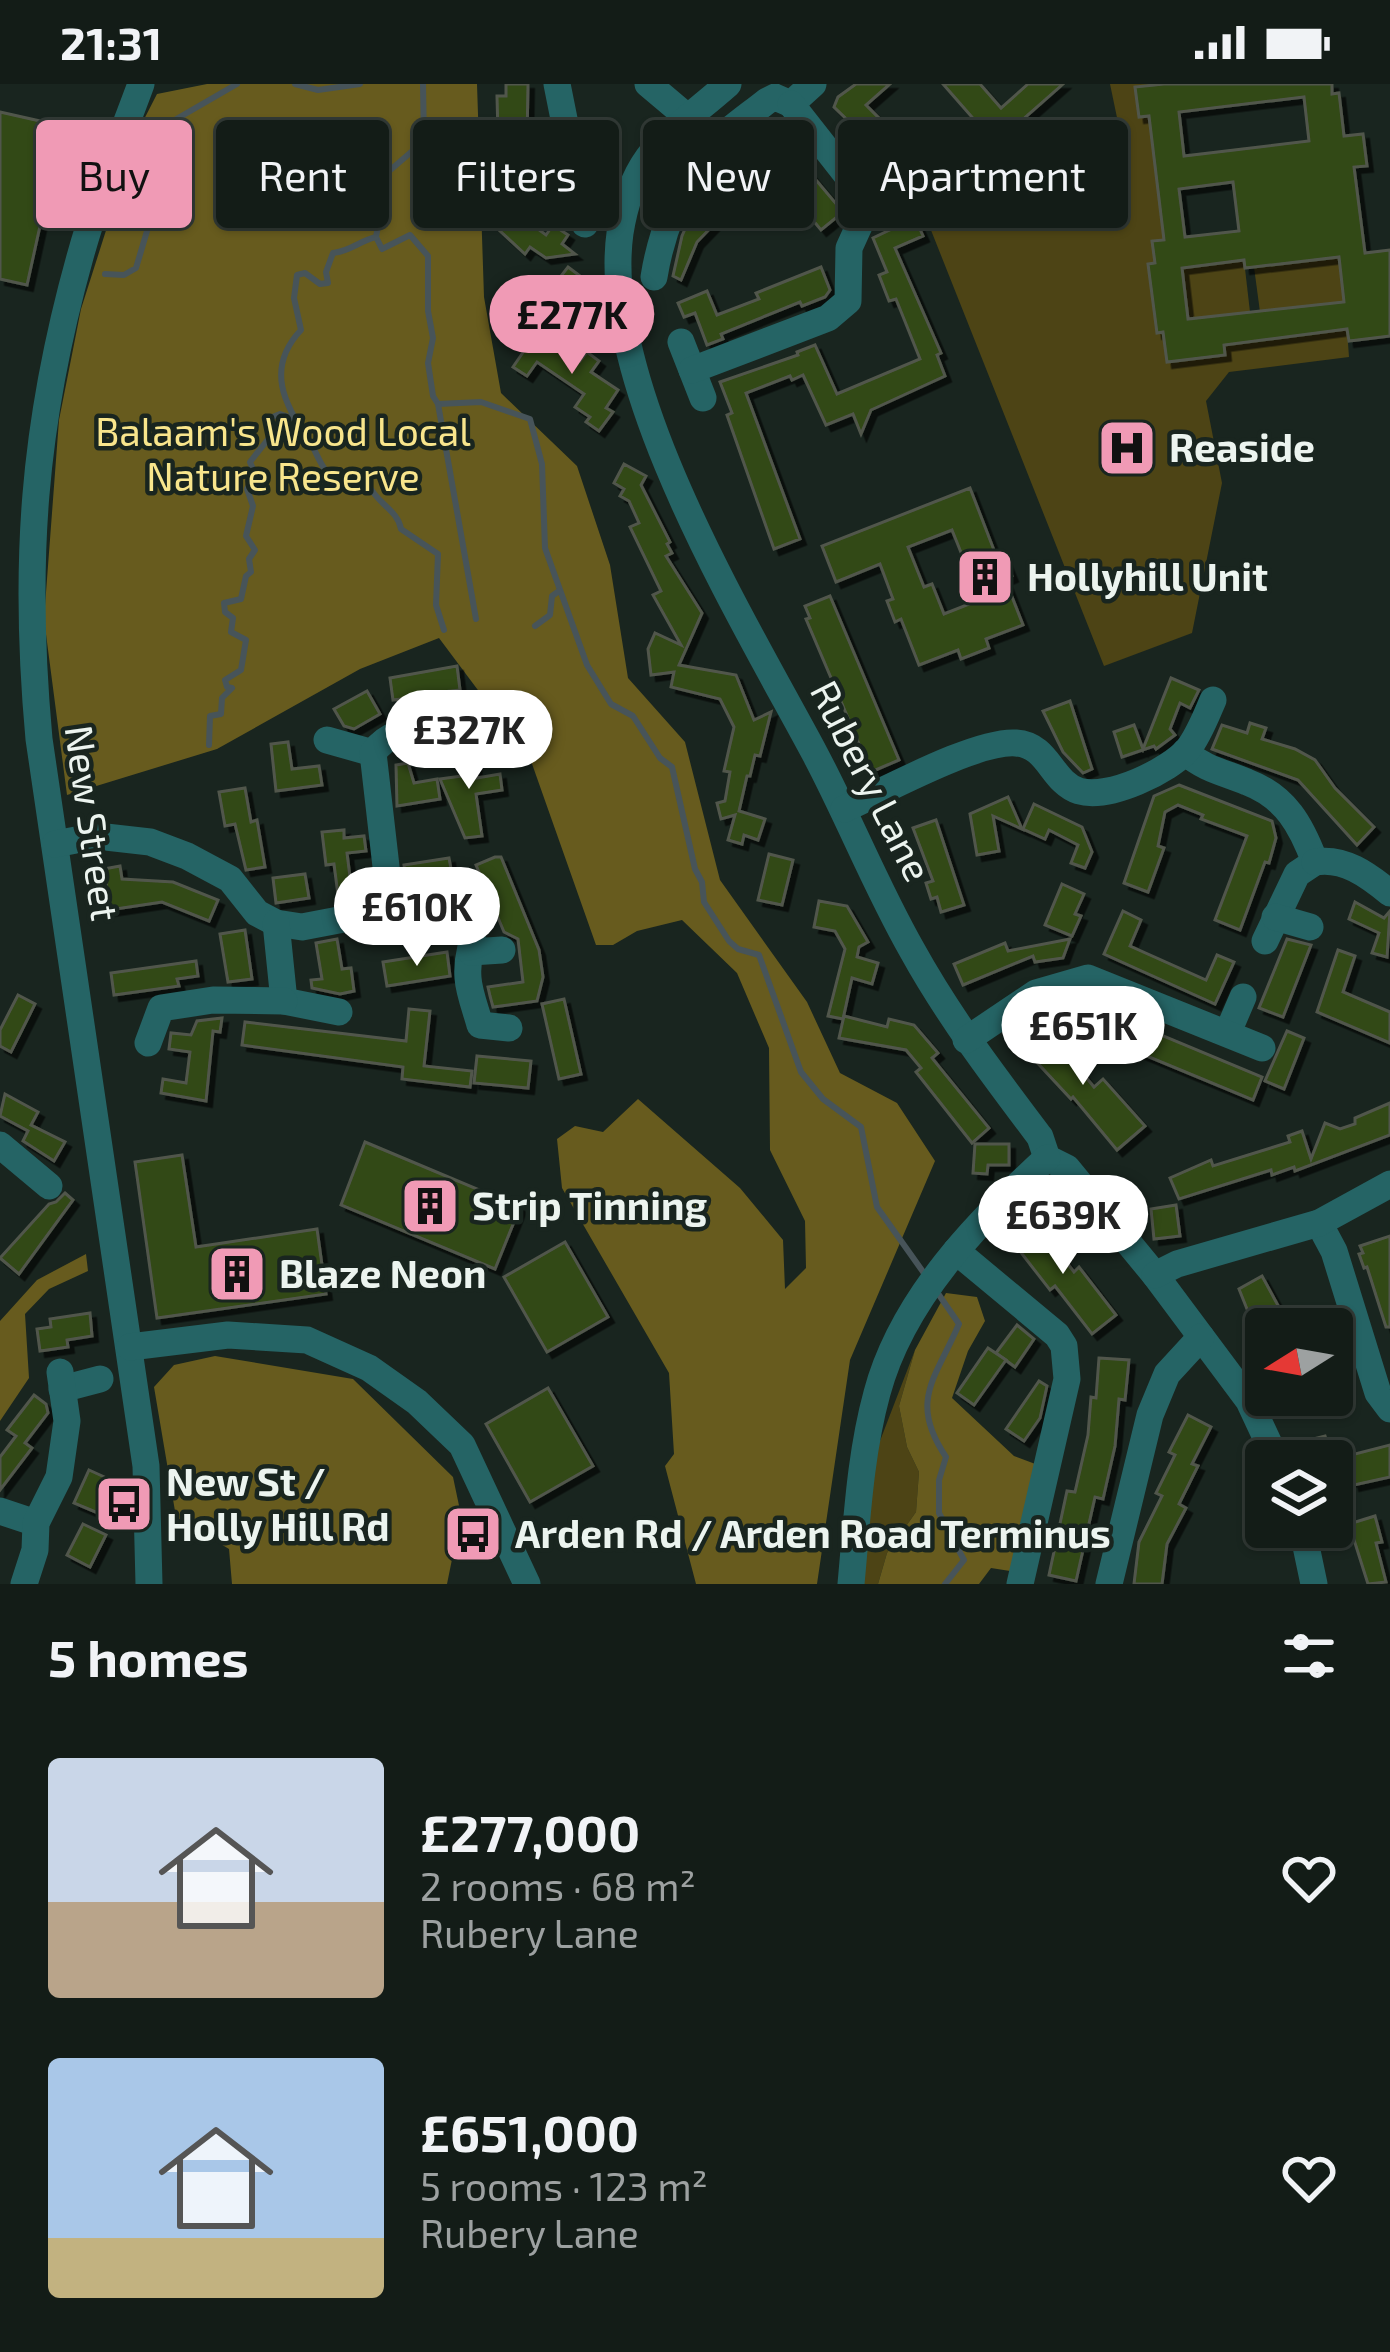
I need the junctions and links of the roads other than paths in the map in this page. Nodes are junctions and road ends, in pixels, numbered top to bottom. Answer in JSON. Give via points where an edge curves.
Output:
{"nodes":[{"id":1,"x":141,"y":84,"type":"edge"},
{"id":2,"x":556,"y":84,"type":"edge"},
{"id":3,"x":648,"y":84,"type":"edge"},
{"id":4,"x":728,"y":84,"type":"edge"},
{"id":5,"x":813,"y":84,"type":"edge"},
{"id":6,"x":791,"y":104,"type":"junction"},
{"id":7,"x":686,"y":116,"type":"junction"},
{"id":8,"x":563,"y":120,"type":"edge"},
{"id":9,"x":654,"y":277,"type":"dead end"},
{"id":10,"x":681,"y":342,"type":"dead end"},
{"id":11,"x":692,"y":370,"type":"junction"},
{"id":12,"x":703,"y":398,"type":"dead end"},
{"id":13,"x":0,"y":566,"type":"edge"},
{"id":14,"x":29,"y":567,"type":"junction"},
{"id":15,"x":1214,"y":700,"type":"dead end"},
{"id":16,"x":447,"y":726,"type":"dead end"},
{"id":17,"x":327,"y":740,"type":"dead end"},
{"id":18,"x":1185,"y":752,"type":"junction"},
{"id":19,"x":373,"y":753,"type":"junction"},
{"id":20,"x":844,"y":809,"type":"junction"},
{"id":21,"x":55,"y":844,"type":"junction"},
{"id":22,"x":1315,"y":862,"type":"junction"},
{"id":23,"x":1390,"y":893,"type":"edge"},
{"id":24,"x":391,"y":910,"type":"junction"},
{"id":25,"x":276,"y":923,"type":"junction"},
{"id":26,"x":1310,"y":927,"type":"dead end"},
{"id":27,"x":502,"y":950,"type":"dead end"},
{"id":28,"x":471,"y":952,"type":"junction"},
{"id":29,"x":1243,"y":997,"type":"dead end"},
{"id":30,"x":284,"y":1001,"type":"junction"},
{"id":31,"x":339,"y":1012,"type":"dead end"},
{"id":32,"x":509,"y":1028,"type":"dead end"},
{"id":33,"x":1228,"y":1032,"type":"junction"},
{"id":34,"x":966,"y":1040,"type":"junction"},
{"id":35,"x":148,"y":1043,"type":"dead end"},
{"id":36,"x":1262,"y":1048,"type":"dead end"},
{"id":37,"x":0,"y":1145,"type":"edge"},
{"id":38,"x":1047,"y":1158,"type":"junction"},
{"id":39,"x":1390,"y":1184,"type":"edge"},
{"id":40,"x":49,"y":1186,"type":"dead end"},
{"id":41,"x":1318,"y":1223,"type":"junction"},
{"id":42,"x":956,"y":1251,"type":"junction"},
{"id":43,"x":1155,"y":1275,"type":"junction"},
{"id":44,"x":1201,"y":1337,"type":"junction"},
{"id":45,"x":130,"y":1346,"type":"junction"},
{"id":46,"x":100,"y":1379,"type":"dead end"},
{"id":47,"x":1390,"y":1409,"type":"edge"},
{"id":48,"x":1267,"y":1440,"type":"edge"},
{"id":49,"x":0,"y":1511,"type":"edge"},
{"id":50,"x":36,"y":1522,"type":"junction"},
{"id":51,"x":1307,"y":1548,"type":"edge"},
{"id":52,"x":24,"y":1584,"type":"edge"},
{"id":53,"x":149,"y":1584,"type":"edge"},
{"id":54,"x":527,"y":1584,"type":"edge"},
{"id":55,"x":851,"y":1584,"type":"edge"},
{"id":56,"x":1020,"y":1584,"type":"edge"},
{"id":57,"x":1109,"y":1584,"type":"edge"},
{"id":58,"x":1315,"y":1584,"type":"edge"}],
"edges":[{"from":1,"to":14,"type":"street","name":"New Street","via":[[81,253],[57,349]]},
{"from":2,"to":8,"type":"street"},
{"from":3,"to":7,"type":"street"},
{"from":4,"to":7,"type":"street","name":"Rubery Lane"},
{"from":5,"to":6,"type":"street"},
{"from":6,"to":9,"type":"street","via":[[766,101],[709,149],[668,223]]},
{"from":6,"to":11,"type":"street","via":[[864,197],[849,248],[848,301],[828,318]]},
{"from":7,"to":20,"type":"street","name":"Rubery Lane","via":[[640,164],[621,231],[617,283],[628,352],[710,556]]},
{"from":10,"to":11,"type":"street"},
{"from":11,"to":12,"type":"street"},
{"from":13,"to":14,"type":"street"},
{"from":14,"to":21,"type":"street","name":"New Street"},
{"from":15,"to":18,"type":"street"},
{"from":16,"to":19,"type":"street","via":[[397,733]]},
{"from":17,"to":19,"type":"street"},
{"from":18,"to":20,"type":"street","via":[[1143,780],[1079,791],[1038,748],[1013,742]]},
{"from":18,"to":22,"type":"street","via":[[1205,770],[1279,799],[1300,822]]},
{"from":19,"to":24,"type":"street"},
{"from":20,"to":34,"type":"street","name":"Rubery Lane","via":[[909,946]]},
{"from":21,"to":25,"type":"street","via":[[97,836],[150,842],[230,879],[257,914]]},
{"from":21,"to":45,"type":"street","name":"New Street"},
{"from":22,"to":23,"type":"street","via":[[1363,872]]},
{"from":22,"to":26,"type":"street","via":[[1297,874],[1269,929]]},
{"from":24,"to":25,"type":"street"},
{"from":24,"to":28,"type":"street","via":[[458,904],[475,939]]},
{"from":25,"to":30,"type":"street"},
{"from":27,"to":28,"type":"street"},
{"from":28,"to":32,"type":"street","via":[[467,976],[480,1025]]},
{"from":29,"to":33,"type":"street"},
{"from":30,"to":31,"type":"street"},
{"from":30,"to":35,"type":"street","via":[[161,1008]]},
{"from":33,"to":34,"type":"street","via":[[1088,977],[1036,993]]},
{"from":33,"to":36,"type":"street"},
{"from":34,"to":38,"type":"street","name":"Rubery Lane","via":[[1040,1137]]},
{"from":37,"to":40,"type":"street"},
{"from":38,"to":42,"type":"street"},
{"from":38,"to":43,"type":"street","name":"Rubery Lane","via":[[1066,1168]]},
{"from":39,"to":41,"type":"street"},
{"from":41,"to":43,"type":"street"},
{"from":41,"to":47,"type":"street"},
{"from":42,"to":55,"type":"street","via":[[904,1326],[877,1390]]},
{"from":42,"to":56,"type":"street","via":[[1064,1346],[1067,1379]]},
{"from":43,"to":44,"type":"street","name":"Rubery Lane"},
{"from":44,"to":48,"type":"street","name":"Rubery Lane"},
{"from":44,"to":57,"type":"street","via":[[1167,1374],[1150,1414]]},
{"from":45,"to":53,"type":"street","name":"New Street","via":[[146,1466]]},
{"from":45,"to":54,"type":"street","via":[[228,1335],[308,1340],[369,1368],[462,1445]]},
{"from":46,"to":50,"type":"street","via":[[61,1380],[68,1421],[58,1477]]},
{"from":49,"to":50,"type":"street"},
{"from":50,"to":52,"type":"street"},
{"from":51,"to":58,"type":"street"}]}
